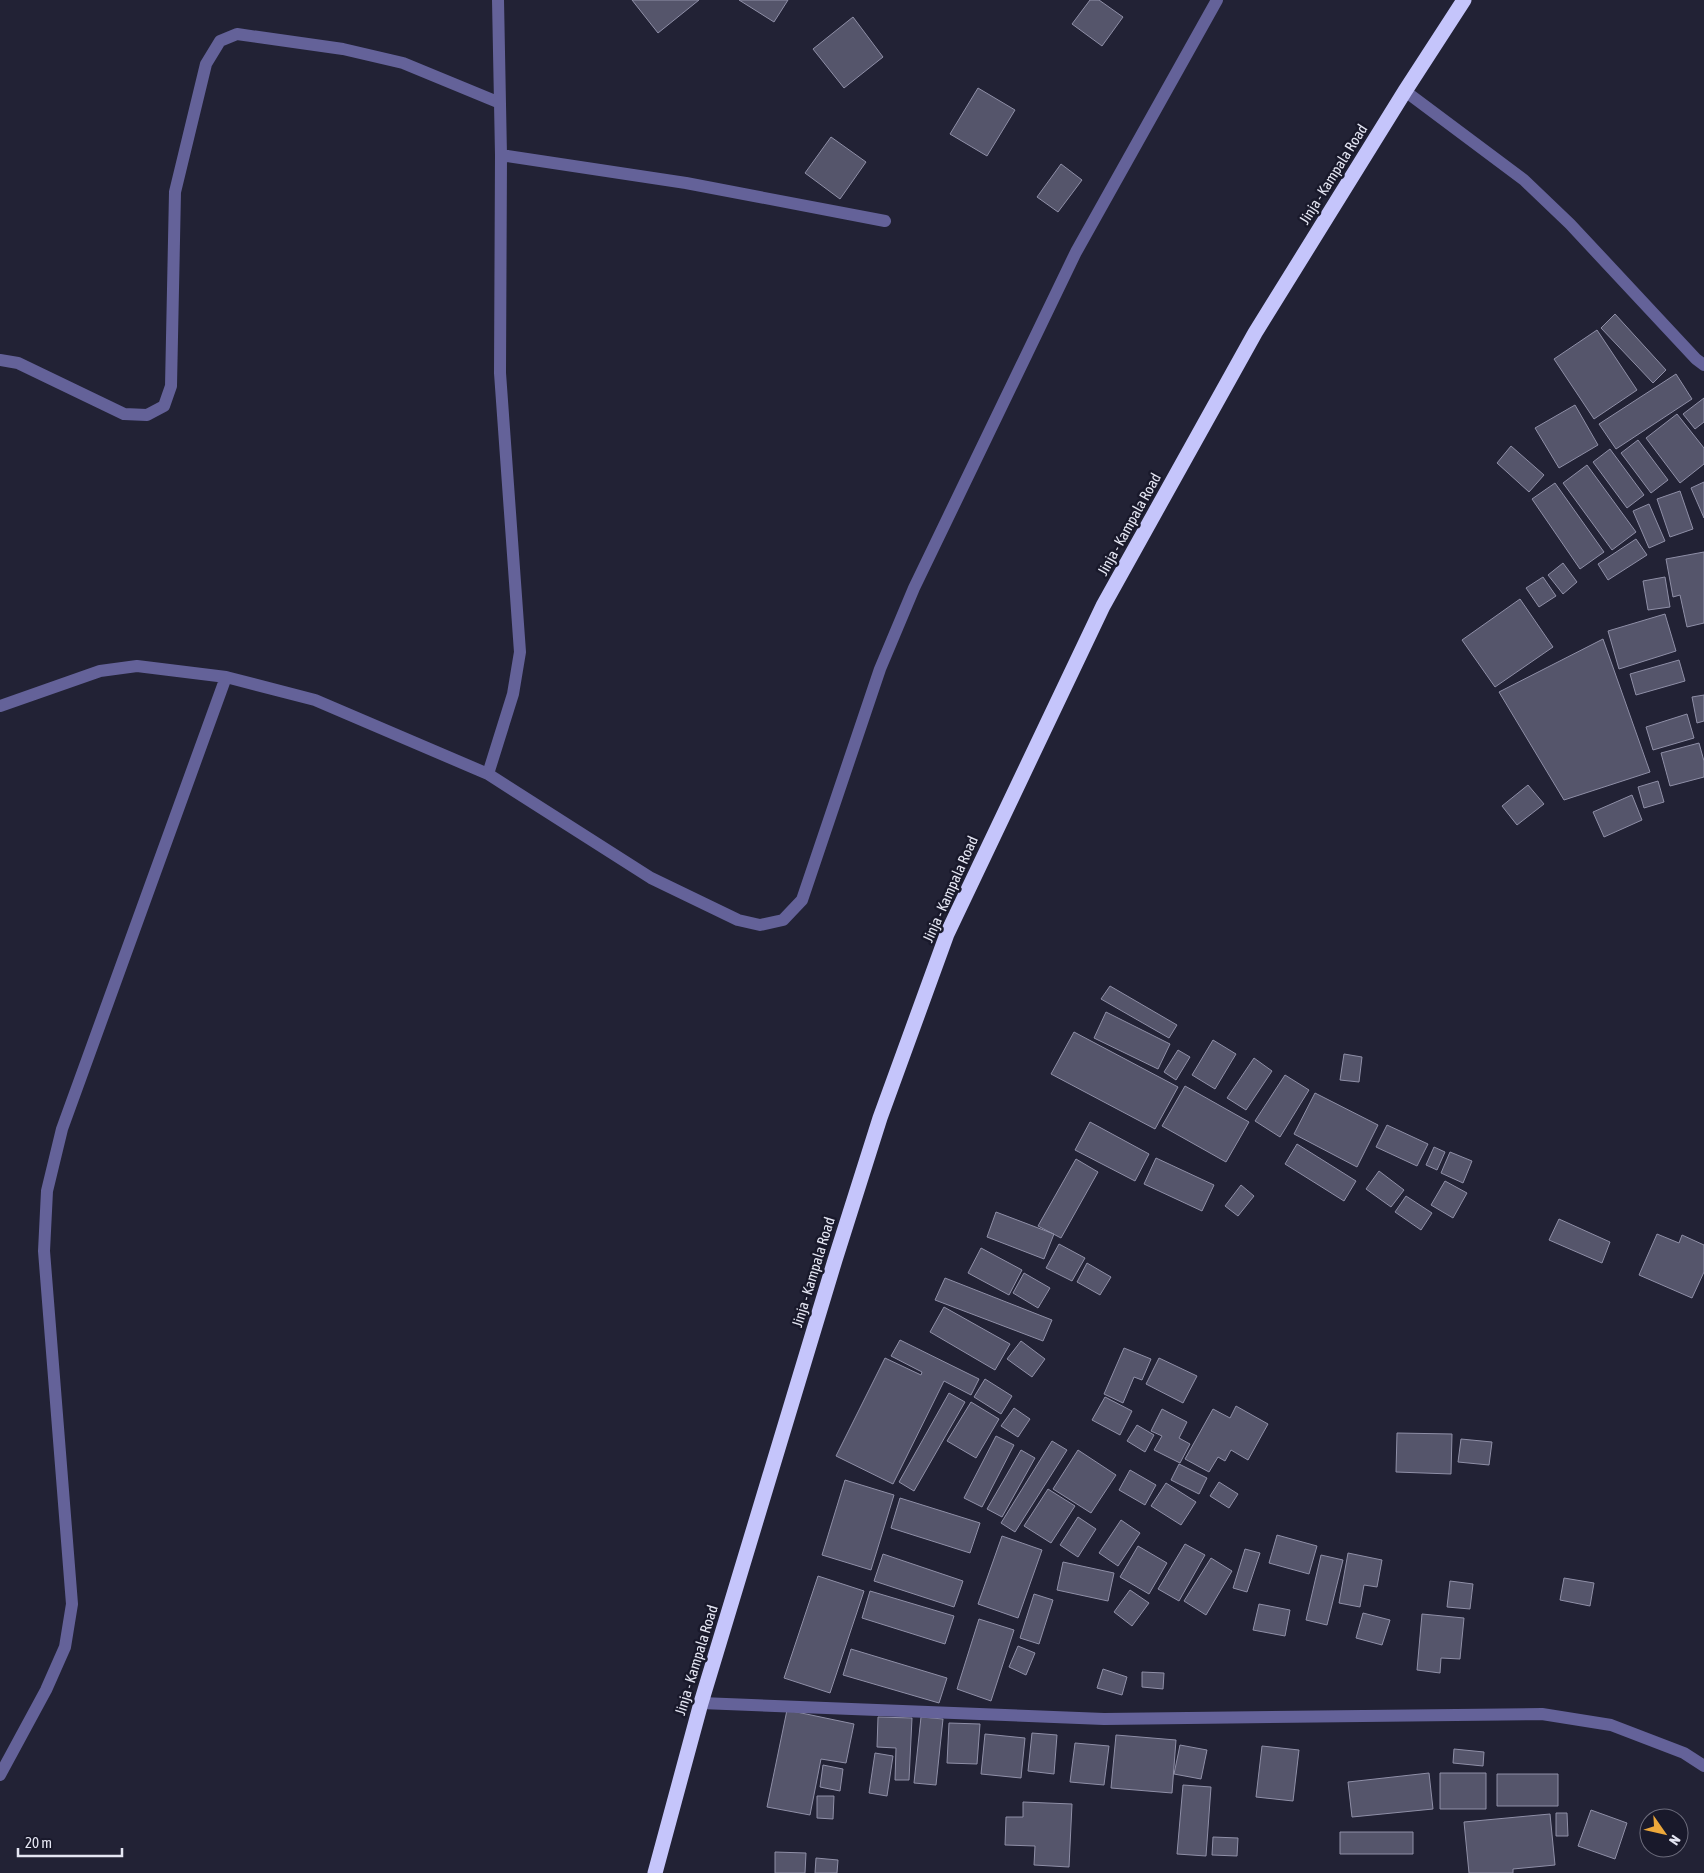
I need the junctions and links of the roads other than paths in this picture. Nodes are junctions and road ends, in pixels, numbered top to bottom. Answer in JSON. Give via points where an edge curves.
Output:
{"nodes":[{"id":1,"x":498,"y":0,"type":"edge"},
{"id":2,"x":1217,"y":0,"type":"edge"},
{"id":3,"x":1464,"y":0,"type":"edge"},
{"id":4,"x":1405,"y":91,"type":"junction"},
{"id":5,"x":500,"y":103,"type":"junction"},
{"id":6,"x":501,"y":155,"type":"junction"},
{"id":7,"x":885,"y":221,"type":"dead end"},
{"id":8,"x":0,"y":360,"type":"edge"},
{"id":9,"x":1704,"y":365,"type":"edge"},
{"id":10,"x":226,"y":677,"type":"junction"},
{"id":11,"x":0,"y":706,"type":"edge"},
{"id":12,"x":488,"y":774,"type":"junction"},
{"id":13,"x":701,"y":1703,"type":"junction"},
{"id":14,"x":1704,"y":1766,"type":"edge"},
{"id":15,"x":0,"y":1775,"type":"edge"},
{"id":16,"x":655,"y":1873,"type":"edge"}],
"edges":[{"from":1,"to":5,"type":"street"},
{"from":2,"to":12,"type":"street","via":[[1076,252],[914,588],[880,669],[802,900],[783,920],[760,925],[738,920],[651,878]]},
{"from":3,"to":4,"type":"highway","name":"Jinja - Kampala Road"},
{"from":4,"to":9,"type":"street","via":[[1524,180]]},
{"from":4,"to":13,"type":"highway","name":"Jinja - Kampala Road","via":[[1255,333],[1103,606],[947,934],[877,1127]]},
{"from":5,"to":6,"type":"street"},
{"from":5,"to":8,"type":"street","via":[[403,63],[343,49],[237,34],[220,41],[206,64],[176,192],[171,386],[164,406],[147,415],[124,414],[18,363]]},
{"from":6,"to":7,"type":"street","via":[[686,184]]},
{"from":6,"to":12,"type":"street","via":[[500,372],[520,652],[513,694]]},
{"from":10,"to":11,"type":"street","via":[[128,667],[100,671]]},
{"from":10,"to":12,"type":"street","via":[[315,700]]},
{"from":10,"to":15,"type":"street","via":[[62,1129],[47,1191],[44,1251],[72,1604],[65,1648]]},
{"from":13,"to":14,"type":"street","via":[[1104,1719],[1542,1714],[1611,1725],[1684,1753]]},
{"from":13,"to":16,"type":"highway","name":"Jinja - Kampala Road"}]}
